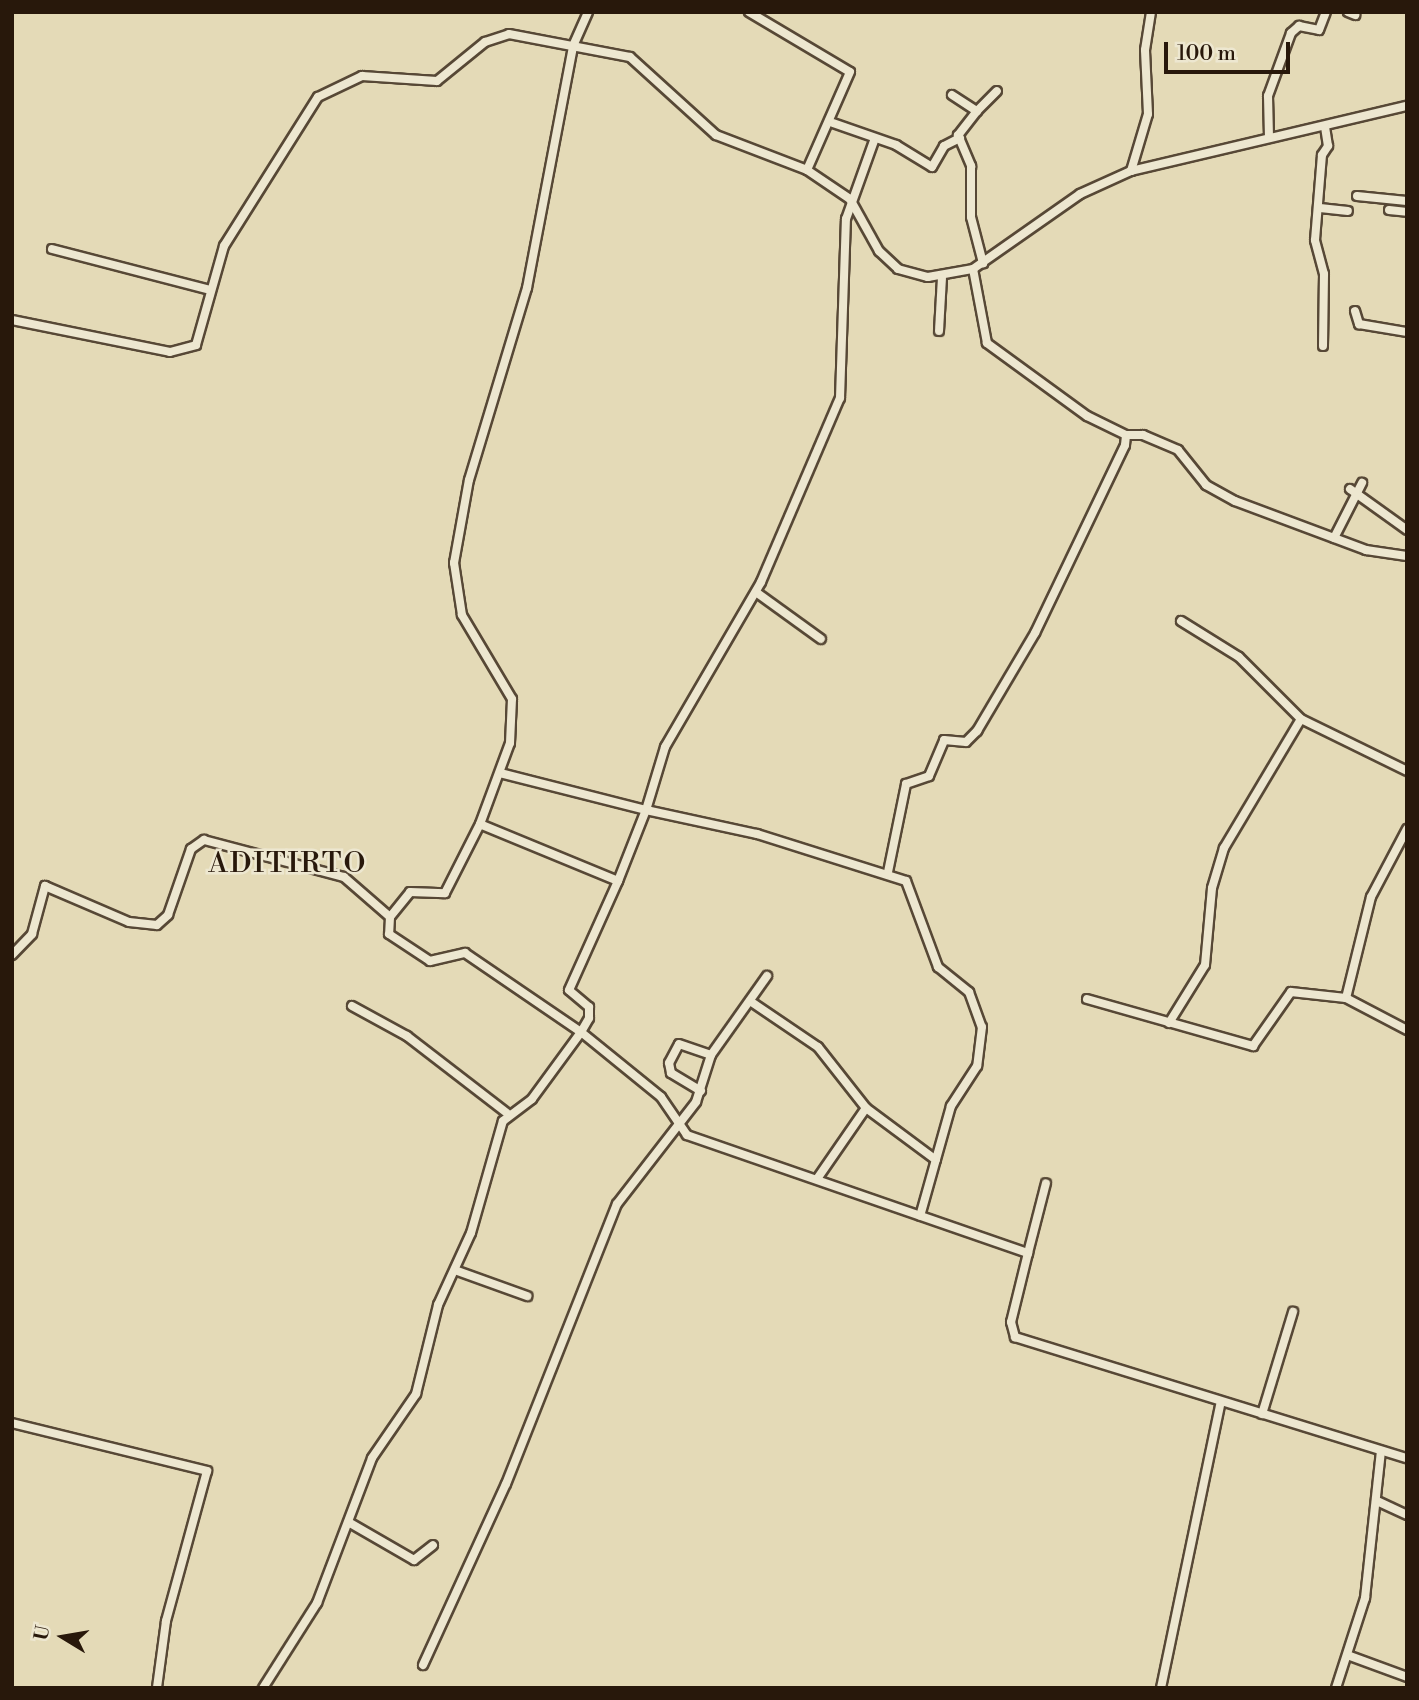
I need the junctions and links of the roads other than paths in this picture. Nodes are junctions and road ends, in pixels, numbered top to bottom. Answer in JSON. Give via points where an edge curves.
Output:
{"nodes":[{"id":1,"x":588,"y":12,"type":"edge"},
{"id":2,"x":749,"y":12,"type":"edge"},
{"id":3,"x":1151,"y":12,"type":"edge"},
{"id":4,"x":1326,"y":12,"type":"edge"},
{"id":5,"x":573,"y":46,"type":"junction"},
{"id":6,"x":997,"y":91,"type":"dead end"},
{"id":7,"x":952,"y":95,"type":"dead end"},
{"id":8,"x":1407,"y":106,"type":"edge"},
{"id":9,"x":977,"y":111,"type":"junction"},
{"id":10,"x":833,"y":123,"type":"junction"},
{"id":11,"x":1325,"y":125,"type":"junction"},
{"id":12,"x":1269,"y":137,"type":"junction"},
{"id":13,"x":960,"y":138,"type":"junction"},
{"id":14,"x":874,"y":141,"type":"junction"},
{"id":15,"x":807,"y":170,"type":"junction"},
{"id":16,"x":1131,"y":172,"type":"junction"},
{"id":17,"x":1357,"y":196,"type":"dead end"},
{"id":18,"x":850,"y":199,"type":"junction"},
{"id":19,"x":1407,"y":201,"type":"edge"},
{"id":20,"x":1320,"y":208,"type":"junction"},
{"id":21,"x":1389,"y":210,"type":"dead end"},
{"id":22,"x":1348,"y":211,"type":"dead end"},
{"id":23,"x":1407,"y":212,"type":"edge"},
{"id":24,"x":52,"y":249,"type":"dead end"},
{"id":25,"x":983,"y":262,"type":"junction"},
{"id":26,"x":974,"y":269,"type":"junction"},
{"id":27,"x":942,"y":278,"type":"junction"},
{"id":28,"x":210,"y":290,"type":"junction"},
{"id":29,"x":1355,"y":311,"type":"dead end"},
{"id":30,"x":12,"y":320,"type":"edge"},
{"id":31,"x":939,"y":331,"type":"dead end"},
{"id":32,"x":1407,"y":332,"type":"edge"},
{"id":33,"x":1323,"y":346,"type":"dead end"},
{"id":34,"x":1126,"y":435,"type":"junction"},
{"id":35,"x":1362,"y":483,"type":"dead end"},
{"id":36,"x":1354,"y":490,"type":"junction"},
{"id":37,"x":1407,"y":530,"type":"edge"},
{"id":38,"x":1334,"y":538,"type":"junction"},
{"id":39,"x":1407,"y":556,"type":"edge"},
{"id":40,"x":756,"y":592,"type":"junction"},
{"id":41,"x":1181,"y":621,"type":"dead end"},
{"id":42,"x":821,"y":639,"type":"dead end"},
{"id":43,"x":1301,"y":719,"type":"junction"},
{"id":44,"x":1407,"y":771,"type":"edge"},
{"id":45,"x":500,"y":773,"type":"junction"},
{"id":46,"x":646,"y":810,"type":"junction"},
{"id":47,"x":480,"y":824,"type":"junction"},
{"id":48,"x":1407,"y":829,"type":"edge"},
{"id":49,"x":888,"y":872,"type":"junction"},
{"id":50,"x":618,"y":881,"type":"junction"},
{"id":51,"x":390,"y":917,"type":"junction"},
{"id":52,"x":12,"y":955,"type":"edge"},
{"id":53,"x":767,"y":976,"type":"dead end"},
{"id":54,"x":1346,"y":998,"type":"junction"},
{"id":55,"x":1087,"y":999,"type":"dead end"},
{"id":56,"x":750,"y":1001,"type":"junction"},
{"id":57,"x":352,"y":1006,"type":"dead end"},
{"id":58,"x":1169,"y":1023,"type":"junction"},
{"id":59,"x":1407,"y":1030,"type":"edge"},
{"id":60,"x":581,"y":1032,"type":"junction"},
{"id":61,"x":711,"y":1055,"type":"junction"},
{"id":62,"x":701,"y":1091,"type":"junction"},
{"id":63,"x":866,"y":1108,"type":"junction"},
{"id":64,"x":507,"y":1113,"type":"junction"},
{"id":65,"x":679,"y":1126,"type":"junction"},
{"id":66,"x":936,"y":1160,"type":"junction"},
{"id":67,"x":817,"y":1179,"type":"junction"},
{"id":68,"x":1046,"y":1182,"type":"dead end"},
{"id":69,"x":920,"y":1216,"type":"junction"},
{"id":70,"x":1028,"y":1253,"type":"junction"},
{"id":71,"x":455,"y":1270,"type":"junction"},
{"id":72,"x":527,"y":1296,"type":"dead end"},
{"id":73,"x":1293,"y":1312,"type":"dead end"},
{"id":74,"x":1221,"y":1402,"type":"junction"},
{"id":75,"x":1262,"y":1413,"type":"junction"},
{"id":76,"x":12,"y":1423,"type":"edge"},
{"id":77,"x":1381,"y":1451,"type":"junction"},
{"id":78,"x":1407,"y":1458,"type":"edge"},
{"id":79,"x":1377,"y":1501,"type":"junction"},
{"id":80,"x":1407,"y":1516,"type":"edge"},
{"id":81,"x":350,"y":1523,"type":"junction"},
{"id":82,"x":433,"y":1545,"type":"dead end"},
{"id":83,"x":1350,"y":1656,"type":"junction"},
{"id":84,"x":423,"y":1665,"type":"dead end"},
{"id":85,"x":1407,"y":1677,"type":"edge"},
{"id":86,"x":158,"y":1688,"type":"edge"},
{"id":87,"x":263,"y":1688,"type":"edge"},
{"id":88,"x":1161,"y":1688,"type":"edge"},
{"id":89,"x":1336,"y":1688,"type":"edge"}],
"edges":[{"from":1,"to":5,"type":"street"},
{"from":2,"to":10,"type":"street","via":[[847,68]]},
{"from":3,"to":16,"type":"street","via":[[1144,50],[1148,114]]},
{"from":4,"to":12,"type":"street","via":[[1318,30],[1299,26],[1291,33],[1268,96]]},
{"from":5,"to":15,"type":"street","via":[[630,57],[716,135]]},
{"from":5,"to":28,"type":"street","via":[[509,34],[485,42],[437,80],[362,76],[331,87],[307,109],[243,211]]},
{"from":5,"to":45,"type":"street","via":[[527,288],[455,536],[462,615],[512,699],[510,743]]},
{"from":6,"to":9,"type":"street"},
{"from":7,"to":9,"type":"street"},
{"from":8,"to":11,"type":"street"},
{"from":9,"to":13,"type":"street"},
{"from":10,"to":14,"type":"street"},
{"from":10,"to":15,"type":"street"},
{"from":11,"to":12,"type":"street"},
{"from":11,"to":20,"type":"street"},
{"from":12,"to":16,"type":"street"},
{"from":13,"to":14,"type":"street","via":[[944,146],[934,167],[896,145]]},
{"from":13,"to":25,"type":"street","via":[[970,162],[971,217]]},
{"from":14,"to":18,"type":"street"},
{"from":15,"to":18,"type":"street"},
{"from":16,"to":25,"type":"street","via":[[1080,194]]},
{"from":17,"to":19,"type":"street"},
{"from":18,"to":27,"type":"street","via":[[890,262],[909,274]]},
{"from":18,"to":40,"type":"street","via":[[841,265],[844,384]]},
{"from":20,"to":22,"type":"street"},
{"from":20,"to":33,"type":"street","via":[[1315,240],[1324,274]]},
{"from":21,"to":23,"type":"street"},
{"from":24,"to":28,"type":"street"},
{"from":25,"to":26,"type":"street"},
{"from":26,"to":27,"type":"street"},
{"from":26,"to":34,"type":"street","via":[[987,342],[1087,416]]},
{"from":27,"to":31,"type":"street"},
{"from":28,"to":30,"type":"street","via":[[202,335],[197,345],[180,351]]},
{"from":29,"to":32,"type":"street","via":[[1359,324]]},
{"from":34,"to":38,"type":"street","via":[[1164,442],[1187,457],[1211,489]]},
{"from":34,"to":49,"type":"street","via":[[1109,488],[977,731],[966,742],[944,740],[929,776],[906,784]]},
{"from":35,"to":36,"type":"street"},
{"from":36,"to":37,"type":"street"},
{"from":36,"to":38,"type":"street"},
{"from":38,"to":39,"type":"street"},
{"from":40,"to":42,"type":"street"},
{"from":40,"to":46,"type":"street","via":[[672,733]]},
{"from":41,"to":43,"type":"street","via":[[1239,657]]},
{"from":43,"to":44,"type":"street"},
{"from":43,"to":58,"type":"street","via":[[1224,848],[1212,888],[1205,965]]},
{"from":45,"to":46,"type":"street"},
{"from":45,"to":47,"type":"street"},
{"from":46,"to":49,"type":"street"},
{"from":46,"to":50,"type":"street"},
{"from":47,"to":50,"type":"street"},
{"from":47,"to":51,"type":"street","via":[[445,893],[411,892]]},
{"from":48,"to":54,"type":"street","via":[[1371,897]]},
{"from":49,"to":66,"type":"street","via":[[913,893],[938,967],[969,992],[982,1027],[977,1066],[951,1106]]},
{"from":50,"to":60,"type":"street","via":[[570,985],[590,1010]]},
{"from":51,"to":52,"type":"street","via":[[344,877],[204,840],[191,849],[168,915],[157,925],[129,922],[45,887],[30,937]]},
{"from":51,"to":60,"type":"street","via":[[389,934],[421,956],[441,963],[460,952],[470,955]]},
{"from":53,"to":56,"type":"street"},
{"from":54,"to":58,"type":"street","via":[[1284,995],[1264,1038],[1253,1046]]},
{"from":54,"to":59,"type":"street"},
{"from":55,"to":58,"type":"street"},
{"from":56,"to":61,"type":"street"},
{"from":56,"to":63,"type":"street","via":[[818,1047]]},
{"from":57,"to":64,"type":"street","via":[[407,1036]]},
{"from":60,"to":64,"type":"street","via":[[532,1099]]},
{"from":60,"to":65,"type":"street","via":[[661,1097]]},
{"from":61,"to":62,"type":"street"},
{"from":61,"to":62,"type":"street","via":[[679,1044],[669,1063],[671,1073]]},
{"from":62,"to":65,"type":"street"},
{"from":63,"to":66,"type":"street"},
{"from":63,"to":67,"type":"street"},
{"from":64,"to":71,"type":"street"},
{"from":65,"to":67,"type":"street","via":[[693,1138]]},
{"from":65,"to":84,"type":"street","via":[[617,1205],[506,1484]]},
{"from":66,"to":69,"type":"street"},
{"from":67,"to":69,"type":"street"},
{"from":68,"to":70,"type":"street"},
{"from":69,"to":70,"type":"street"},
{"from":70,"to":74,"type":"street","via":[[1012,1322],[1015,1337]]},
{"from":71,"to":72,"type":"street"},
{"from":71,"to":81,"type":"street","via":[[438,1305],[416,1394],[372,1458]]},
{"from":73,"to":75,"type":"street"},
{"from":74,"to":75,"type":"street"},
{"from":74,"to":88,"type":"street"},
{"from":75,"to":77,"type":"street"},
{"from":76,"to":86,"type":"street","via":[[207,1471],[166,1621]]},
{"from":77,"to":78,"type":"street"},
{"from":77,"to":79,"type":"street"},
{"from":79,"to":80,"type":"street"},
{"from":79,"to":83,"type":"street","via":[[1366,1598]]},
{"from":81,"to":82,"type":"street","via":[[414,1560]]},
{"from":81,"to":87,"type":"street","via":[[317,1603]]},
{"from":83,"to":85,"type":"street"},
{"from":83,"to":89,"type":"street"}]}
